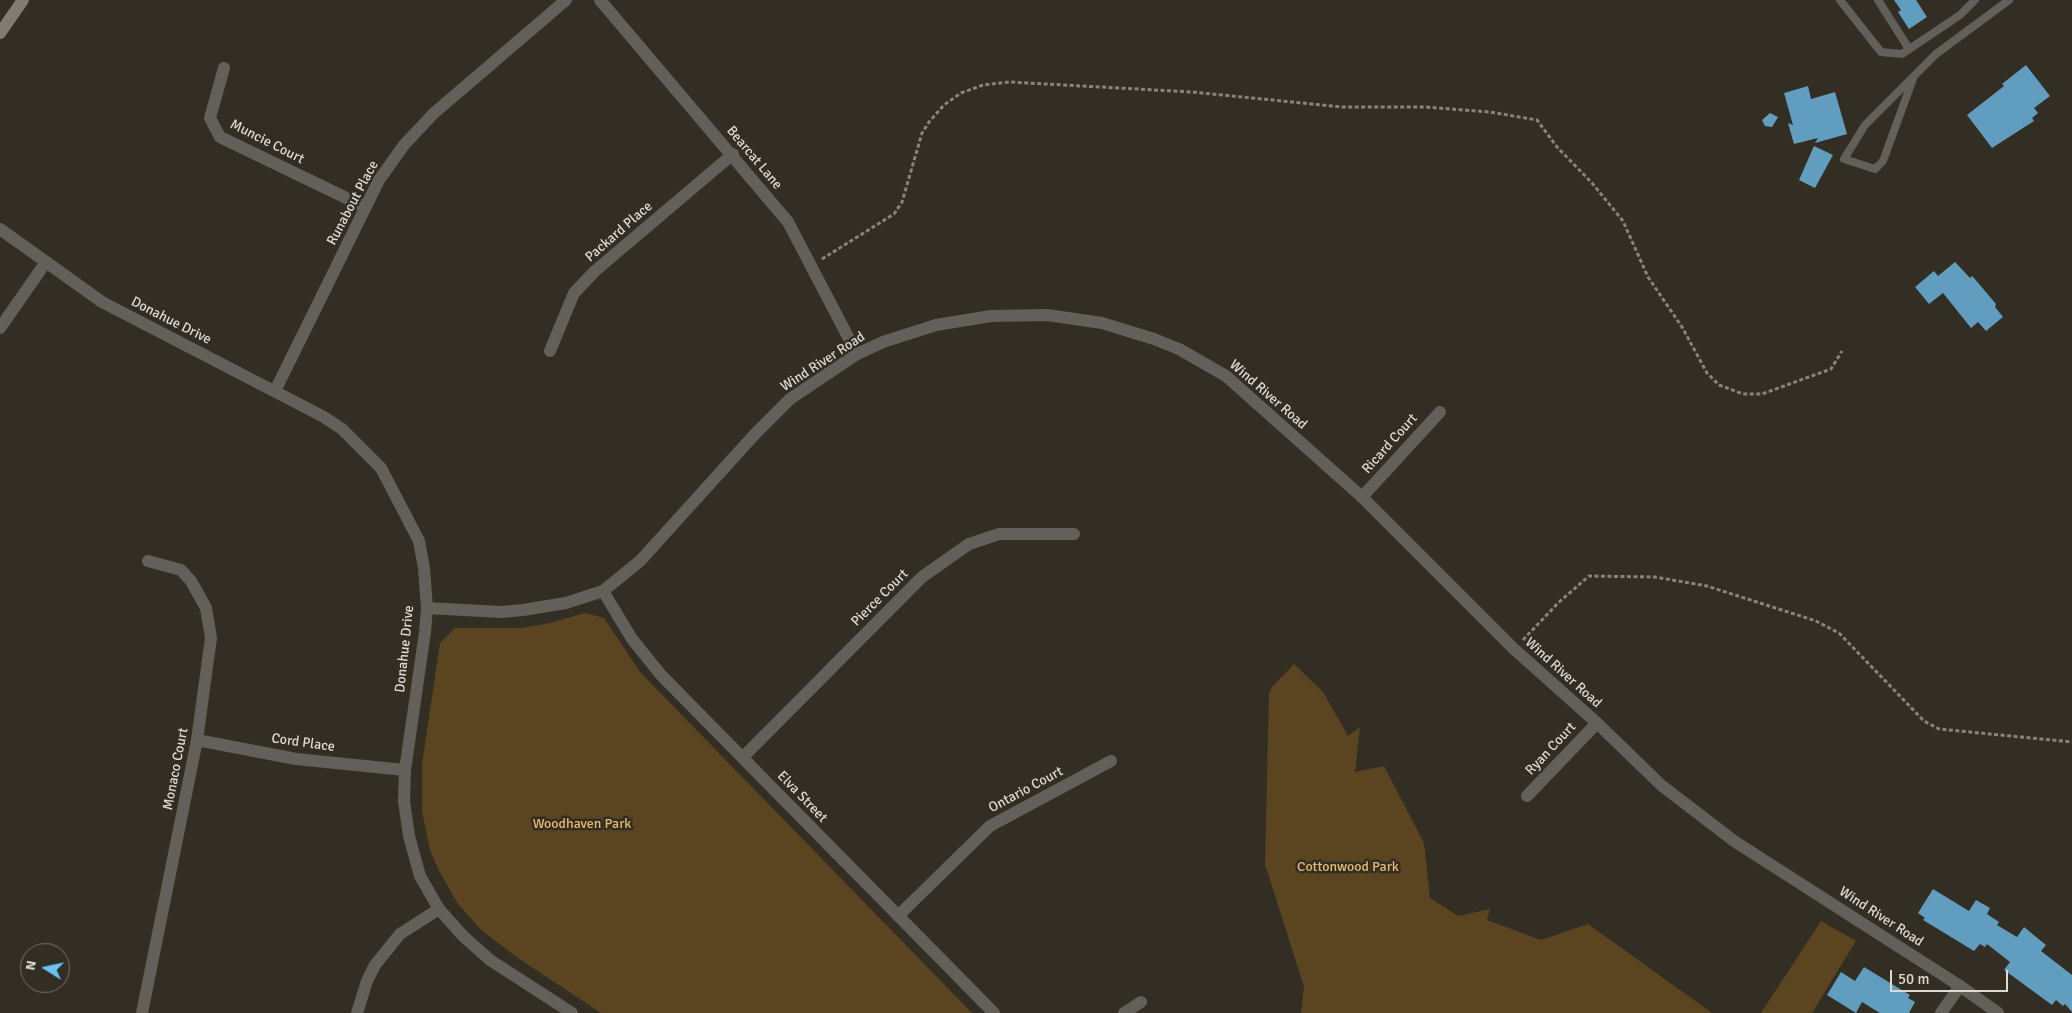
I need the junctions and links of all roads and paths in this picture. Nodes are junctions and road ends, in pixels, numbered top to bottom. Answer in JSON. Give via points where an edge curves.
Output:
{"nodes":[{"id":1,"x":23,"y":0,"type":"edge"},
{"id":2,"x":566,"y":0,"type":"edge"},
{"id":3,"x":600,"y":0,"type":"edge"},
{"id":4,"x":1840,"y":0,"type":"edge"},
{"id":5,"x":1878,"y":0,"type":"edge"},
{"id":6,"x":1975,"y":0,"type":"edge"},
{"id":7,"x":2009,"y":0,"type":"edge"},
{"id":8,"x":0,"y":34,"type":"edge"},
{"id":9,"x":1909,"y":49,"type":"junction"},
{"id":10,"x":224,"y":68,"type":"dead end"},
{"id":11,"x":1914,"y":76,"type":"junction"},
{"id":12,"x":733,"y":154,"type":"junction"},
{"id":13,"x":365,"y":207,"type":"junction"},
{"id":14,"x":0,"y":229,"type":"edge"},
{"id":15,"x":46,"y":262,"type":"junction"},
{"id":16,"x":811,"y":266,"type":"junction"},
{"id":17,"x":0,"y":328,"type":"edge"},
{"id":18,"x":550,"y":351,"type":"dead end"},
{"id":19,"x":1842,"y":351,"type":"dead end"},
{"id":20,"x":858,"y":354,"type":"junction"},
{"id":21,"x":275,"y":391,"type":"junction"},
{"id":22,"x":1440,"y":412,"type":"dead end"},
{"id":23,"x":1362,"y":497,"type":"junction"},
{"id":24,"x":1074,"y":534,"type":"dead end"},
{"id":25,"x":148,"y":561,"type":"dead end"},
{"id":26,"x":603,"y":591,"type":"junction"},
{"id":27,"x":426,"y":608,"type":"junction"},
{"id":28,"x":1514,"y":649,"type":"junction"},
{"id":29,"x":1596,"y":723,"type":"junction"},
{"id":30,"x":197,"y":740,"type":"junction"},
{"id":31,"x":2072,"y":742,"type":"edge"},
{"id":32,"x":743,"y":757,"type":"junction"},
{"id":33,"x":1111,"y":761,"type":"dead end"},
{"id":34,"x":405,"y":770,"type":"junction"},
{"id":35,"x":1527,"y":796,"type":"dead end"},
{"id":36,"x":440,"y":909,"type":"junction"},
{"id":37,"x":898,"y":916,"type":"junction"},
{"id":38,"x":1960,"y":986,"type":"junction"},
{"id":39,"x":1141,"y":1002,"type":"dead end"},
{"id":40,"x":142,"y":1013,"type":"edge"},
{"id":41,"x":357,"y":1013,"type":"edge"},
{"id":42,"x":572,"y":1013,"type":"edge"},
{"id":43,"x":994,"y":1013,"type":"edge"},
{"id":44,"x":1124,"y":1013,"type":"edge"},
{"id":45,"x":1941,"y":1013,"type":"edge"},
{"id":46,"x":1998,"y":1013,"type":"edge"}],
"edges":[{"from":1,"to":8,"type":"main road"},
{"from":2,"to":13,"type":"street","name":"Runabout Place","via":[[433,114],[404,145],[379,180]]},
{"from":3,"to":12,"type":"street","name":"Bearcat Lane"},
{"from":4,"to":9,"type":"lane","via":[[1881,52],[1902,54]]},
{"from":5,"to":9,"type":"lane"},
{"from":6,"to":9,"type":"lane","via":[[1960,15]]},
{"from":7,"to":11,"type":"lane","via":[[1936,54]]},
{"from":10,"to":13,"type":"street","name":"Muncie Court","via":[[210,118],[220,137]]},
{"from":11,"to":11,"type":"lane","via":[[1865,125],[1844,159],[1875,169],[1883,161]]},
{"from":12,"to":16,"type":"street","name":"Bearcat Lane","via":[[788,222]]},
{"from":12,"to":18,"type":"street","name":"Packard Place","via":[[595,271],[574,293]]},
{"from":13,"to":21,"type":"street","name":"Runabout Place"},
{"from":14,"to":15,"type":"street","name":"Donahue Drive"},
{"from":15,"to":17,"type":"street"},
{"from":15,"to":21,"type":"street","name":"Donahue Drive","via":[[102,302]]},
{"from":16,"to":19,"type":"path","via":[[894,214],[902,202],[922,133],[929,122],[944,105],[983,84],[1018,82],[1192,92],[1342,107],[1425,107],[1490,112],[1537,120],[1557,147],[1592,183],[1623,221],[1648,277],[1682,327],[1707,373],[1719,386],[1744,394],[1762,394],[1831,369]]},
{"from":16,"to":20,"type":"street","name":"Bearcat Lane"},
{"from":20,"to":23,"type":"street","name":"Wind River Road","via":[[883,342],[936,325],[992,316],[1057,316],[1128,330],[1179,349],[1226,376]]},
{"from":20,"to":26,"type":"street","name":"Wind River Road","via":[[790,399],[640,560]]},
{"from":21,"to":27,"type":"street","name":"Donahue Drive","via":[[342,429],[381,468],[419,541]]},
{"from":22,"to":23,"type":"street","name":"Ricard Court"},
{"from":23,"to":28,"type":"street","name":"Wind River Road"},
{"from":24,"to":32,"type":"street","name":"Pierce Court","via":[[999,534],[969,544],[922,576]]},
{"from":25,"to":30,"type":"street","name":"Monaco Court","via":[[181,570],[192,581],[206,608],[211,638]]},
{"from":26,"to":27,"type":"street","name":"Wind River Road","via":[[566,603],[524,610]]},
{"from":26,"to":32,"type":"street","name":"Elva Street","via":[[632,639],[661,675]]},
{"from":27,"to":34,"type":"street","name":"Donahue Drive"},
{"from":28,"to":29,"type":"street","name":"Wind River Road"},
{"from":28,"to":31,"type":"path","via":[[1589,576],[1655,577],[1707,586],[1816,621],[1839,633],[1924,721],[1939,729]]},
{"from":29,"to":35,"type":"street","name":"Ryan Court"},
{"from":29,"to":38,"type":"street","name":"Wind River Road","via":[[1660,785],[1734,841]]},
{"from":30,"to":34,"type":"street","name":"Cord Place","via":[[296,759]]},
{"from":30,"to":40,"type":"street","name":"Monaco Court"},
{"from":32,"to":37,"type":"street","name":"Elva Street"},
{"from":33,"to":37,"type":"street","name":"Ontario Court","via":[[990,826]]},
{"from":34,"to":36,"type":"street","name":"Donahue Drive","via":[[404,801],[409,836],[420,876]]},
{"from":36,"to":41,"type":"street","via":[[400,934],[375,965]]},
{"from":36,"to":42,"type":"street","name":"Donahue Drive","via":[[490,960]]},
{"from":37,"to":43,"type":"street","name":"Elva Street"},
{"from":38,"to":45,"type":"street"},
{"from":38,"to":46,"type":"street","name":"Wind River Road"},
{"from":39,"to":44,"type":"street"}]}
